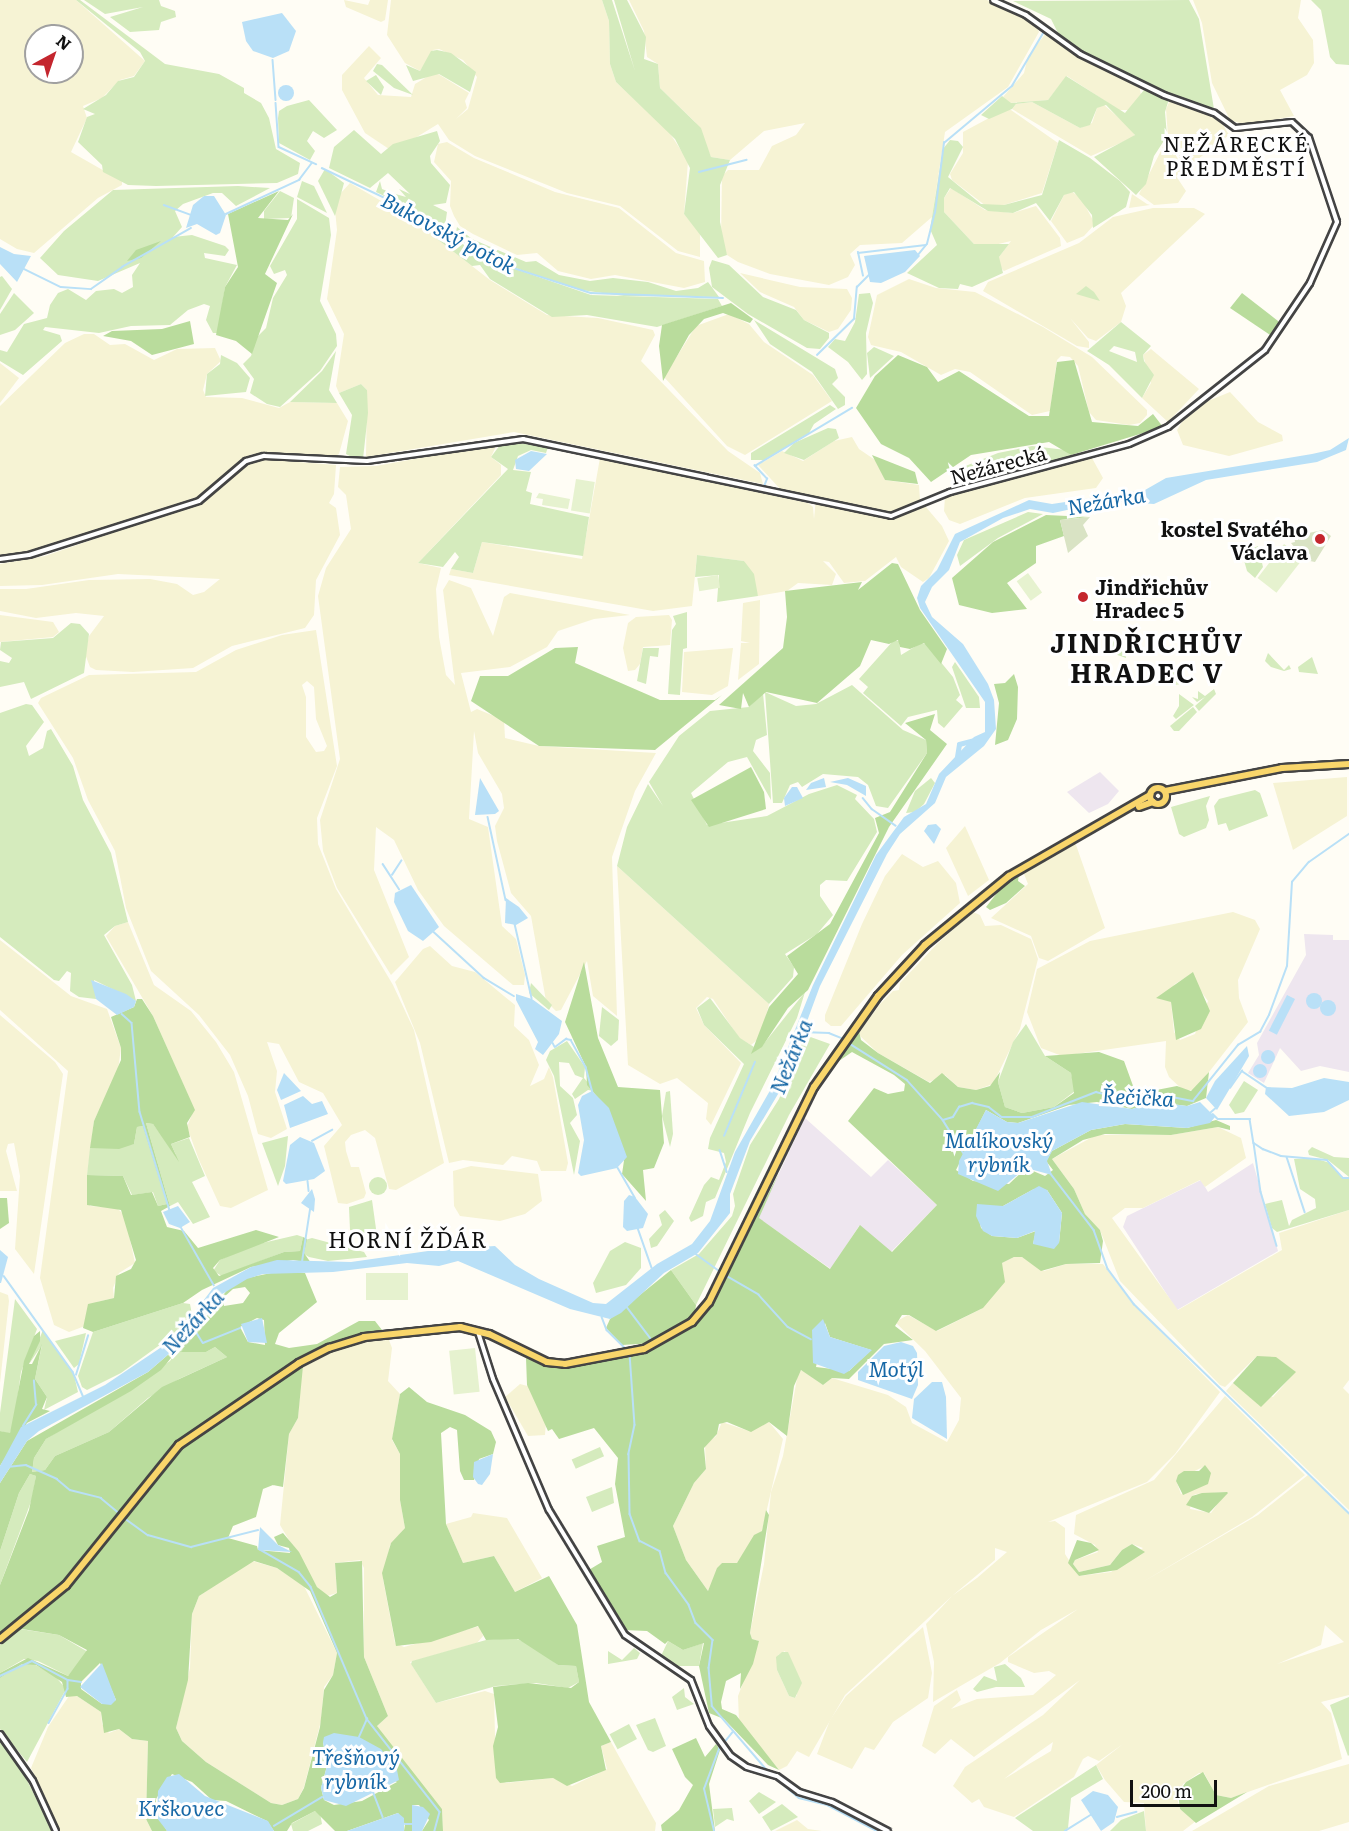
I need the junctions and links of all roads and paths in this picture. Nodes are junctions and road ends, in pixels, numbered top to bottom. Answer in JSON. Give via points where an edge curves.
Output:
{"nodes":[{"id":1,"x":993,"y":0,"type":"edge"},
{"id":2,"x":0,"y":559,"type":"edge"},
{"id":3,"x":1349,"y":764,"type":"edge"},
{"id":4,"x":1208,"y":783,"type":"junction"},
{"id":5,"x":1165,"y":791,"type":"junction"},
{"id":6,"x":1151,"y":799,"type":"junction"},
{"id":7,"x":1166,"y":800,"type":"junction"},
{"id":8,"x":478,"y":1331,"type":"junction"},
{"id":9,"x":0,"y":1639,"type":"edge"},
{"id":10,"x":0,"y":1734,"type":"edge"},
{"id":11,"x":56,"y":1831,"type":"edge"},
{"id":12,"x":888,"y":1831,"type":"edge"}],
"edges":[{"from":1,"to":2,"type":"street","name":"Nežárecká","via":[[1026,15],[1080,54],[1164,95],[1214,112],[1235,128],[1288,121],[1301,126],[1309,138],[1336,218],[1334,232],[1310,284],[1274,340],[1246,368],[1168,427],[1129,444],[926,500],[903,514],[891,516],[514,438],[368,461],[254,458],[199,501],[29,555]]},
{"from":3,"to":4,"type":"main road","via":[[1282,768]]},
{"from":4,"to":5,"type":"main road"},
{"from":4,"to":7,"type":"main road"},
{"from":5,"to":6,"type":"main road","via":[[1156,788]]},
{"from":5,"to":7,"type":"main road"},
{"from":6,"to":7,"type":"main road","via":[[1160,804]]},
{"from":6,"to":8,"type":"main road","via":[[1009,876],[910,960],[862,1015],[806,1102],[709,1302],[692,1322],[644,1349],[565,1364],[547,1362]]},
{"from":8,"to":9,"type":"main road","via":[[460,1327],[379,1335],[329,1348],[188,1438],[121,1514],[61,1591]]},
{"from":8,"to":12,"type":"street","via":[[493,1379],[560,1530],[625,1635],[691,1680],[719,1743],[747,1767],[777,1776],[799,1792],[832,1802]]},
{"from":10,"to":11,"type":"street","via":[[33,1781]]}]}
